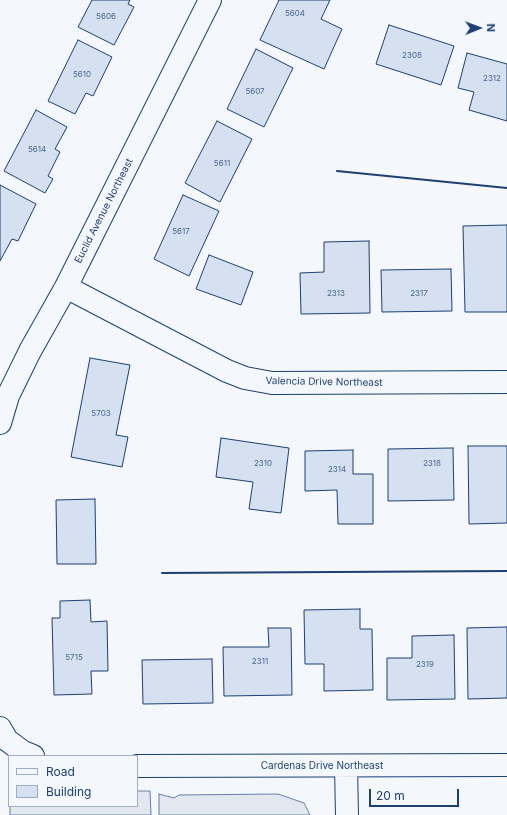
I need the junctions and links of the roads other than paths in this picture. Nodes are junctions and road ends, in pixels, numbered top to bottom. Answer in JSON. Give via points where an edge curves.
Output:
{"nodes":[{"id":1,"x":210,"y":0,"type":"edge"},
{"id":2,"x":66,"y":287,"type":"junction"},
{"id":3,"x":507,"y":382,"type":"edge"},
{"id":4,"x":0,"y":423,"type":"edge"},
{"id":5,"x":0,"y":728,"type":"edge"},
{"id":6,"x":28,"y":754,"type":"edge"},
{"id":7,"x":507,"y":765,"type":"edge"},
{"id":8,"x":138,"y":766,"type":"edge"},
{"id":9,"x":346,"y":766,"type":"junction"},
{"id":10,"x":347,"y":815,"type":"edge"}],
"edges":[{"from":1,"to":2,"type":"street","name":"Euclid Avenue Northeast"},
{"from":2,"to":3,"type":"street","name":"Valencia Drive Northeast","via":[[245,378],[272,383]]},
{"from":2,"to":4,"type":"street","name":"Euclid Avenue Northeast","via":[[8,396]]},
{"from":5,"to":6,"type":"street","via":[[7,740]]},
{"from":7,"to":9,"type":"street","name":"Cardenas Drive Northeast"},
{"from":8,"to":9,"type":"street","name":"Cardenas Drive Northeast"},
{"from":9,"to":10,"type":"street"}]}
